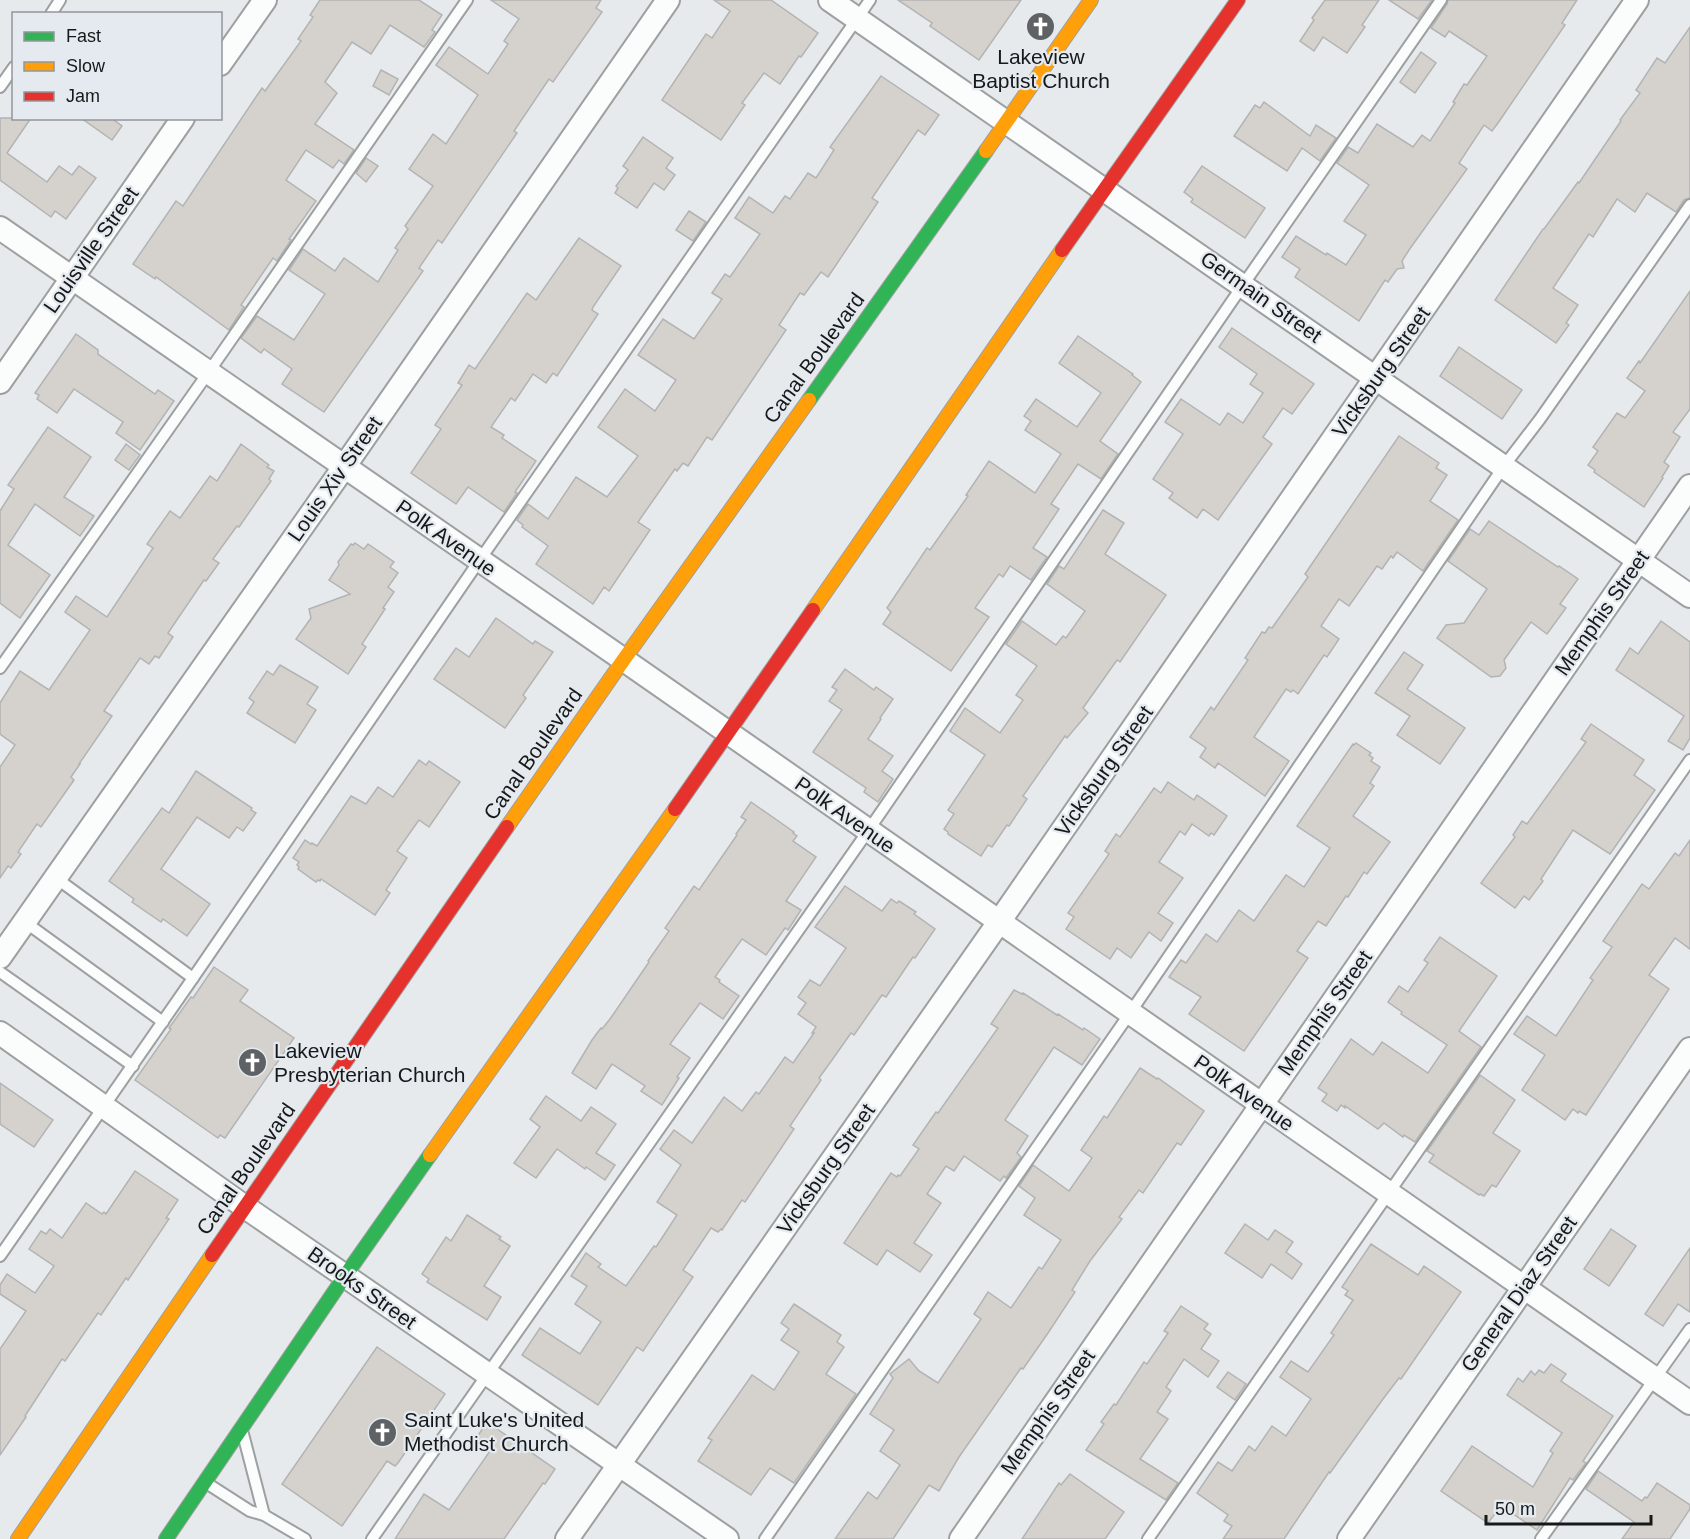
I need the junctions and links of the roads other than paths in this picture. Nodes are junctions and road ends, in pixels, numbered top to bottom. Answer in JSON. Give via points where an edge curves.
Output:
{"nodes":[{"id":1,"x":265,"y":0,"type":"edge"},
{"id":2,"x":467,"y":0,"type":"edge"},
{"id":3,"x":668,"y":0,"type":"edge"},
{"id":4,"x":830,"y":0,"type":"edge"},
{"id":5,"x":870,"y":0,"type":"edge"},
{"id":6,"x":1091,"y":0,"type":"edge"},
{"id":7,"x":1238,"y":0,"type":"edge"},
{"id":8,"x":1441,"y":0,"type":"edge"},
{"id":9,"x":1637,"y":0,"type":"edge"},
{"id":10,"x":857,"y":19,"type":"junction"},
{"id":11,"x":222,"y":61,"type":"edge"},
{"id":12,"x":12,"y":70,"type":"edge"},
{"id":13,"x":0,"y":87,"type":"edge"},
{"id":14,"x":182,"y":120,"type":"edge"},
{"id":15,"x":1007,"y":123,"type":"junction"},
{"id":16,"x":1104,"y":189,"type":"junction"},
{"id":17,"x":1690,"y":205,"type":"edge"},
{"id":18,"x":0,"y":228,"type":"edge"},
{"id":19,"x":72,"y":278,"type":"junction"},
{"id":20,"x":1243,"y":285,"type":"junction"},
{"id":21,"x":208,"y":373,"type":"junction"},
{"id":22,"x":1377,"y":378,"type":"junction"},
{"id":23,"x":0,"y":382,"type":"edge"},
{"id":24,"x":1504,"y":466,"type":"junction"},
{"id":25,"x":344,"y":467,"type":"junction"},
{"id":26,"x":1690,"y":486,"type":"edge"},
{"id":27,"x":1639,"y":560,"type":"junction"},
{"id":28,"x":479,"y":561,"type":"junction"},
{"id":29,"x":1690,"y":596,"type":"edge"},
{"id":30,"x":624,"y":660,"type":"junction"},
{"id":31,"x":0,"y":668,"type":"edge"},
{"id":32,"x":728,"y":733,"type":"junction"},
{"id":33,"x":1690,"y":759,"type":"edge"},
{"id":34,"x":868,"y":831,"type":"junction"},
{"id":35,"x":56,"y":878,"type":"junction"},
{"id":36,"x":25,"y":922,"type":"junction"},
{"id":37,"x":999,"y":922,"type":"junction"},
{"id":38,"x":0,"y":957,"type":"edge"},
{"id":39,"x":0,"y":972,"type":"edge"},
{"id":40,"x":193,"y":978,"type":"junction"},
{"id":41,"x":1130,"y":1013,"type":"junction"},
{"id":42,"x":162,"y":1022,"type":"junction"},
{"id":43,"x":0,"y":1034,"type":"edge"},
{"id":44,"x":1690,"y":1049,"type":"edge"},
{"id":45,"x":133,"y":1066,"type":"junction"},
{"id":46,"x":1261,"y":1105,"type":"junction"},
{"id":47,"x":104,"y":1107,"type":"junction"},
{"id":48,"x":1389,"y":1194,"type":"junction"},
{"id":49,"x":245,"y":1207,"type":"junction"},
{"id":50,"x":0,"y":1256,"type":"edge"},
{"id":51,"x":345,"y":1276,"type":"junction"},
{"id":52,"x":1524,"y":1287,"type":"junction"},
{"id":53,"x":1690,"y":1329,"type":"edge"},
{"id":54,"x":487,"y":1374,"type":"junction"},
{"id":55,"x":1655,"y":1379,"type":"junction"},
{"id":56,"x":1690,"y":1403,"type":"edge"},
{"id":57,"x":242,"y":1428,"type":"junction"},
{"id":58,"x":619,"y":1465,"type":"junction"},
{"id":59,"x":205,"y":1482,"type":"junction"},
{"id":60,"x":264,"y":1515,"type":"junction"},
{"id":61,"x":18,"y":1539,"type":"edge"},
{"id":62,"x":166,"y":1539,"type":"edge"},
{"id":63,"x":305,"y":1539,"type":"edge"},
{"id":64,"x":372,"y":1539,"type":"edge"},
{"id":65,"x":567,"y":1539,"type":"edge"},
{"id":66,"x":727,"y":1539,"type":"edge"},
{"id":67,"x":765,"y":1539,"type":"edge"},
{"id":68,"x":960,"y":1539,"type":"edge"},
{"id":69,"x":1148,"y":1539,"type":"edge"},
{"id":70,"x":1349,"y":1539,"type":"edge"},
{"id":71,"x":1541,"y":1539,"type":"edge"}],
"edges":[{"from":1,"to":11,"type":"street"},
{"from":2,"to":21,"type":"lane"},
{"from":3,"to":25,"type":"street","name":"Louis Xiv Street"},
{"from":4,"to":10,"type":"street","name":"Germain Street"},
{"from":5,"to":10,"type":"lane"},
{"from":6,"to":15,"type":"main road","name":"Canal Boulevard"},
{"from":7,"to":16,"type":"main road"},
{"from":8,"to":20,"type":"lane"},
{"from":9,"to":22,"type":"street","name":"Vicksburg Street"},
{"from":10,"to":15,"type":"street","name":"Germain Street"},
{"from":10,"to":28,"type":"lane"},
{"from":12,"to":13,"type":"lane"},
{"from":14,"to":19,"type":"street","name":"Louisville Street"},
{"from":15,"to":16,"type":"street","name":"Germain Street"},
{"from":15,"to":30,"type":"main road","name":"Canal Boulevard"},
{"from":16,"to":20,"type":"street","name":"Germain Street"},
{"from":16,"to":32,"type":"main road"},
{"from":17,"to":24,"type":"lane"},
{"from":18,"to":19,"type":"street","name":"Polk Avenue"},
{"from":19,"to":21,"type":"street","name":"Polk Avenue"},
{"from":19,"to":23,"type":"street","name":"Louisville Street"},
{"from":20,"to":22,"type":"street","name":"Germain Street"},
{"from":20,"to":34,"type":"lane"},
{"from":21,"to":25,"type":"street","name":"Polk Avenue"},
{"from":21,"to":31,"type":"lane"},
{"from":22,"to":24,"type":"street","name":"Germain Street"},
{"from":22,"to":37,"type":"street","name":"Vicksburg Street"},
{"from":24,"to":27,"type":"street","name":"Germain Street"},
{"from":24,"to":41,"type":"lane"},
{"from":25,"to":28,"type":"street","name":"Polk Avenue"},
{"from":25,"to":35,"type":"street","name":"Louis Xiv Street"},
{"from":26,"to":27,"type":"street","name":"Memphis Street"},
{"from":27,"to":29,"type":"street","name":"Germain Street"},
{"from":27,"to":46,"type":"street","name":"Memphis Street"},
{"from":28,"to":30,"type":"street","name":"Polk Avenue"},
{"from":28,"to":40,"type":"lane"},
{"from":30,"to":32,"type":"street","name":"Polk Avenue"},
{"from":30,"to":49,"type":"main road","name":"Canal Boulevard"},
{"from":32,"to":34,"type":"street","name":"Polk Avenue"},
{"from":32,"to":51,"type":"main road"},
{"from":33,"to":48,"type":"lane"},
{"from":34,"to":37,"type":"street","name":"Polk Avenue"},
{"from":34,"to":54,"type":"lane"},
{"from":35,"to":36,"type":"street","name":"Louis Xiv Street"},
{"from":35,"to":40,"type":"lane"},
{"from":36,"to":38,"type":"street","name":"Louis Xiv Street"},
{"from":36,"to":42,"type":"lane"},
{"from":37,"to":41,"type":"street","name":"Polk Avenue"},
{"from":37,"to":58,"type":"street","name":"Vicksburg Street"},
{"from":39,"to":45,"type":"lane"},
{"from":40,"to":42,"type":"lane"},
{"from":41,"to":46,"type":"street","name":"Polk Avenue"},
{"from":41,"to":67,"type":"lane"},
{"from":42,"to":45,"type":"lane"},
{"from":43,"to":47,"type":"street","name":"Brooks Street"},
{"from":44,"to":52,"type":"street","name":"General Diaz Street"},
{"from":45,"to":47,"type":"lane"},
{"from":46,"to":48,"type":"street","name":"Polk Avenue"},
{"from":46,"to":68,"type":"street","name":"Memphis Street"},
{"from":47,"to":49,"type":"street","name":"Brooks Street"},
{"from":47,"to":50,"type":"lane"},
{"from":48,"to":52,"type":"street","name":"Polk Avenue"},
{"from":48,"to":69,"type":"lane"},
{"from":49,"to":51,"type":"street","name":"Brooks Street"},
{"from":49,"to":61,"type":"main road","name":"Canal Boulevard"},
{"from":51,"to":54,"type":"street","name":"Brooks Street"},
{"from":51,"to":57,"type":"main road"},
{"from":52,"to":55,"type":"street","name":"Polk Avenue"},
{"from":52,"to":70,"type":"street","name":"General Diaz Street"},
{"from":53,"to":55,"type":"lane"},
{"from":54,"to":58,"type":"street","name":"Brooks Street"},
{"from":54,"to":64,"type":"lane"},
{"from":55,"to":56,"type":"street","name":"Polk Avenue"},
{"from":55,"to":71,"type":"lane"},
{"from":57,"to":59,"type":"main road"},
{"from":57,"to":60,"type":"lane"},
{"from":58,"to":65,"type":"street","name":"Vicksburg Street"},
{"from":58,"to":66,"type":"street","name":"Brooks Street"},
{"from":59,"to":60,"type":"lane","via":[[250,1511]]},
{"from":59,"to":62,"type":"main road"},
{"from":60,"to":63,"type":"lane"}]}
